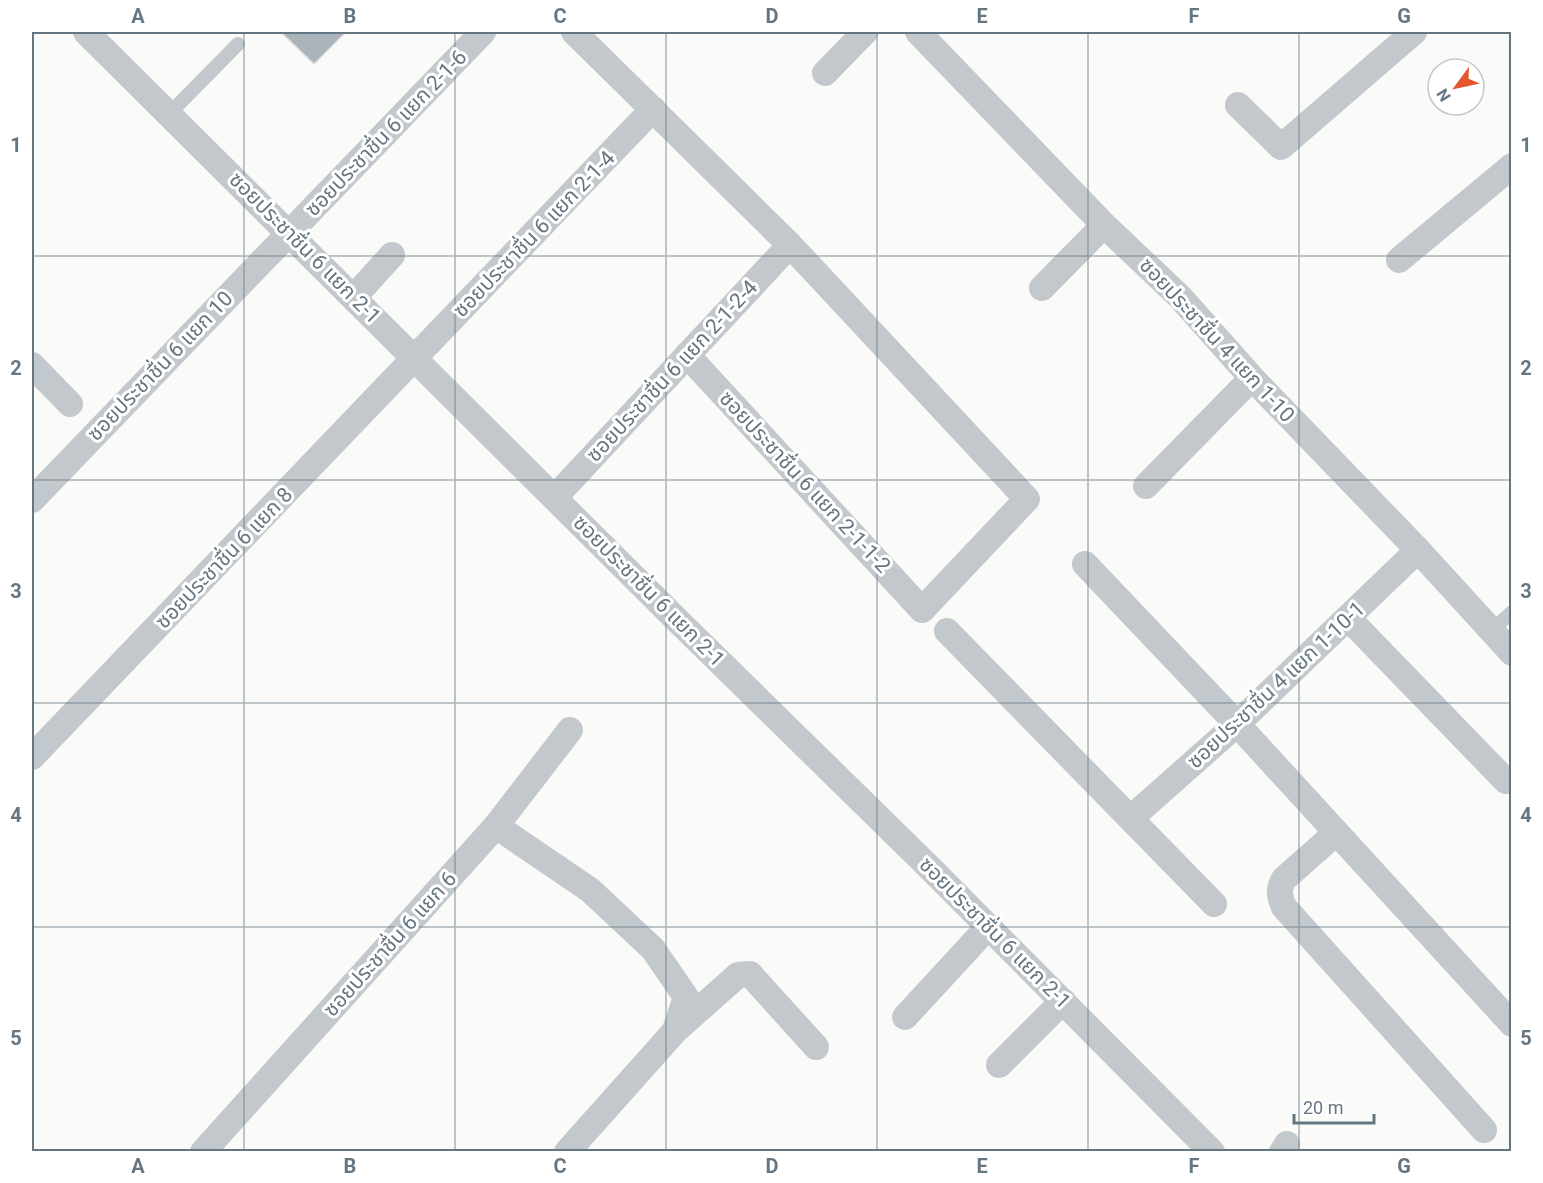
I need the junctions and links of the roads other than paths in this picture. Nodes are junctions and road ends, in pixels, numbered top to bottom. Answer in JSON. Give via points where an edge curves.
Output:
{"nodes":[{"id":1,"x":86,"y":32,"type":"edge"},
{"id":2,"x":483,"y":32,"type":"edge"},
{"id":3,"x":574,"y":32,"type":"edge"},
{"id":4,"x":865,"y":32,"type":"edge"},
{"id":5,"x":918,"y":32,"type":"edge"},
{"id":6,"x":1414,"y":32,"type":"edge"},
{"id":7,"x":238,"y":44,"type":"dead end"},
{"id":8,"x":825,"y":73,"type":"dead end"},
{"id":9,"x":1238,"y":105,"type":"dead end"},
{"id":10,"x":653,"y":109,"type":"junction"},
{"id":11,"x":169,"y":114,"type":"junction"},
{"id":12,"x":1512,"y":166,"type":"edge"},
{"id":13,"x":1104,"y":225,"type":"junction"},
{"id":14,"x":290,"y":234,"type":"junction"},
{"id":15,"x":789,"y":245,"type":"junction"},
{"id":16,"x":392,"y":255,"type":"dead end"},
{"id":17,"x":1399,"y":260,"type":"dead end"},
{"id":18,"x":1042,"y":288,"type":"dead end"},
{"id":19,"x":354,"y":297,"type":"junction"},
{"id":20,"x":687,"y":355,"type":"junction"},
{"id":21,"x":416,"y":358,"type":"junction"},
{"id":22,"x":32,"y":365,"type":"edge"},
{"id":23,"x":1252,"y":378,"type":"junction"},
{"id":24,"x":70,"y":404,"type":"dead end"},
{"id":25,"x":1146,"y":486,"type":"dead end"},
{"id":26,"x":555,"y":497,"type":"junction"},
{"id":27,"x":32,"y":500,"type":"edge"},
{"id":28,"x":1419,"y":550,"type":"junction"},
{"id":29,"x":1085,"y":564,"type":"dead end"},
{"id":30,"x":1512,"y":612,"type":"edge"},
{"id":31,"x":1348,"y":618,"type":"junction"},
{"id":32,"x":946,"y":631,"type":"dead end"},
{"id":33,"x":1491,"y":631,"type":"junction"},
{"id":34,"x":1512,"y":653,"type":"edge"},
{"id":35,"x":1237,"y":724,"type":"junction"},
{"id":36,"x":570,"y":730,"type":"dead end"},
{"id":37,"x":32,"y":757,"type":"edge"},
{"id":38,"x":1506,"y":781,"type":"dead end"},
{"id":39,"x":1131,"y":818,"type":"junction"},
{"id":40,"x":496,"y":826,"type":"junction"},
{"id":41,"x":1336,"y":833,"type":"junction"},
{"id":42,"x":1214,"y":904,"type":"dead end"},
{"id":43,"x":988,"y":927,"type":"junction"},
{"id":44,"x":1063,"y":1001,"type":"junction"},
{"id":45,"x":905,"y":1017,"type":"dead end"},
{"id":46,"x":1512,"y":1024,"type":"edge"},
{"id":47,"x":675,"y":1030,"type":"junction"},
{"id":48,"x":816,"y":1047,"type":"dead end"},
{"id":49,"x":999,"y":1065,"type":"dead end"},
{"id":50,"x":1484,"y":1130,"type":"dead end"},
{"id":51,"x":202,"y":1152,"type":"edge"},
{"id":52,"x":567,"y":1152,"type":"edge"},
{"id":53,"x":1212,"y":1152,"type":"edge"}],
"edges":[{"from":1,"to":11,"type":"street","name":"ซอยประชาชื่น 6 แยก 2-1"},
{"from":2,"to":14,"type":"street","name":"ซอยประชาชื่น 6 แยก 2-1-6"},
{"from":3,"to":10,"type":"street"},
{"from":4,"to":8,"type":"street"},
{"from":5,"to":13,"type":"street","name":"ซอยประชาชื่น 4 แยก 1-10"},
{"from":6,"to":9,"type":"street","via":[[1281,147]]},
{"from":7,"to":11,"type":"lane"},
{"from":10,"to":15,"type":"street"},
{"from":10,"to":21,"type":"street","name":"ซอยประชาชื่น 6 แยก 2-1-4"},
{"from":11,"to":14,"type":"street","name":"ซอยประชาชื่น 6 แยก 2-1"},
{"from":12,"to":17,"type":"street"},
{"from":13,"to":18,"type":"street"},
{"from":13,"to":23,"type":"street","name":"ซอยประชาชื่น 4 แยก 1-10","via":[[1180,297]]},
{"from":14,"to":19,"type":"street","name":"ซอยประชาชื่น 6 แยก 2-1"},
{"from":14,"to":27,"type":"street","name":"ซอยประชาชื่น 6 แยก 10"},
{"from":15,"to":20,"type":"street","name":"ซอยประชาชื่น 6 แยก 2-1-2-4"},
{"from":15,"to":20,"type":"street","name":"ซอยประชาชื่น 6 แยก 2-1-1-2","via":[[1027,499],[922,610]]},
{"from":16,"to":19,"type":"street"},
{"from":19,"to":21,"type":"street","name":"ซอยประชาชื่น 6 แยก 2-1"},
{"from":20,"to":26,"type":"street","name":"ซอยประชาชื่น 6 แยก 2-1-2-4"},
{"from":21,"to":26,"type":"street","name":"ซอยประชาชื่น 6 แยก 2-1"},
{"from":21,"to":37,"type":"street","name":"ซอยประชาชื่น 6 แยก 8"},
{"from":22,"to":24,"type":"street"},
{"from":23,"to":25,"type":"street"},
{"from":23,"to":28,"type":"street","name":"ซอยประชาชื่น 4 แยก 1-10"},
{"from":26,"to":43,"type":"street","name":"ซอยประชาชื่น 6 แยก 2-1"},
{"from":28,"to":31,"type":"street","name":"ซอยประชาชื่น 4 แยก 1-10-1"},
{"from":28,"to":33,"type":"street","name":"ซอยประชาชื่น 4 แยก 1-10"},
{"from":29,"to":35,"type":"street"},
{"from":30,"to":33,"type":"lane"},
{"from":31,"to":35,"type":"street","name":"ซอยประชาชื่น 4 แยก 1-10-1"},
{"from":31,"to":38,"type":"street"},
{"from":32,"to":39,"type":"street"},
{"from":33,"to":34,"type":"street","name":"ซอยประชาชื่น 4 แยก 1-10"},
{"from":35,"to":39,"type":"street","name":"ซอยประชาชื่น 4 แยก 1-10-1"},
{"from":35,"to":41,"type":"street"},
{"from":36,"to":40,"type":"street","name":"ซอยประชาชื่น 6 แยก 6"},
{"from":39,"to":42,"type":"street"},
{"from":40,"to":47,"type":"street","via":[[590,890],[653,949],[686,997]]},
{"from":40,"to":51,"type":"street","name":"ซอยประชาชื่น 6 แยก 6"},
{"from":41,"to":46,"type":"street"},
{"from":41,"to":50,"type":"street","via":[[1284,879],[1279,888],[1284,907]]},
{"from":43,"to":44,"type":"street","name":"ซอยประชาชื่น 6 แยก 2-1"},
{"from":43,"to":45,"type":"street"},
{"from":44,"to":49,"type":"street"},
{"from":44,"to":53,"type":"street","name":"ซอยประชาชื่น 6 แยก 2-1"},
{"from":47,"to":48,"type":"street","via":[[738,975],[750,974]]},
{"from":47,"to":52,"type":"street"}]}
